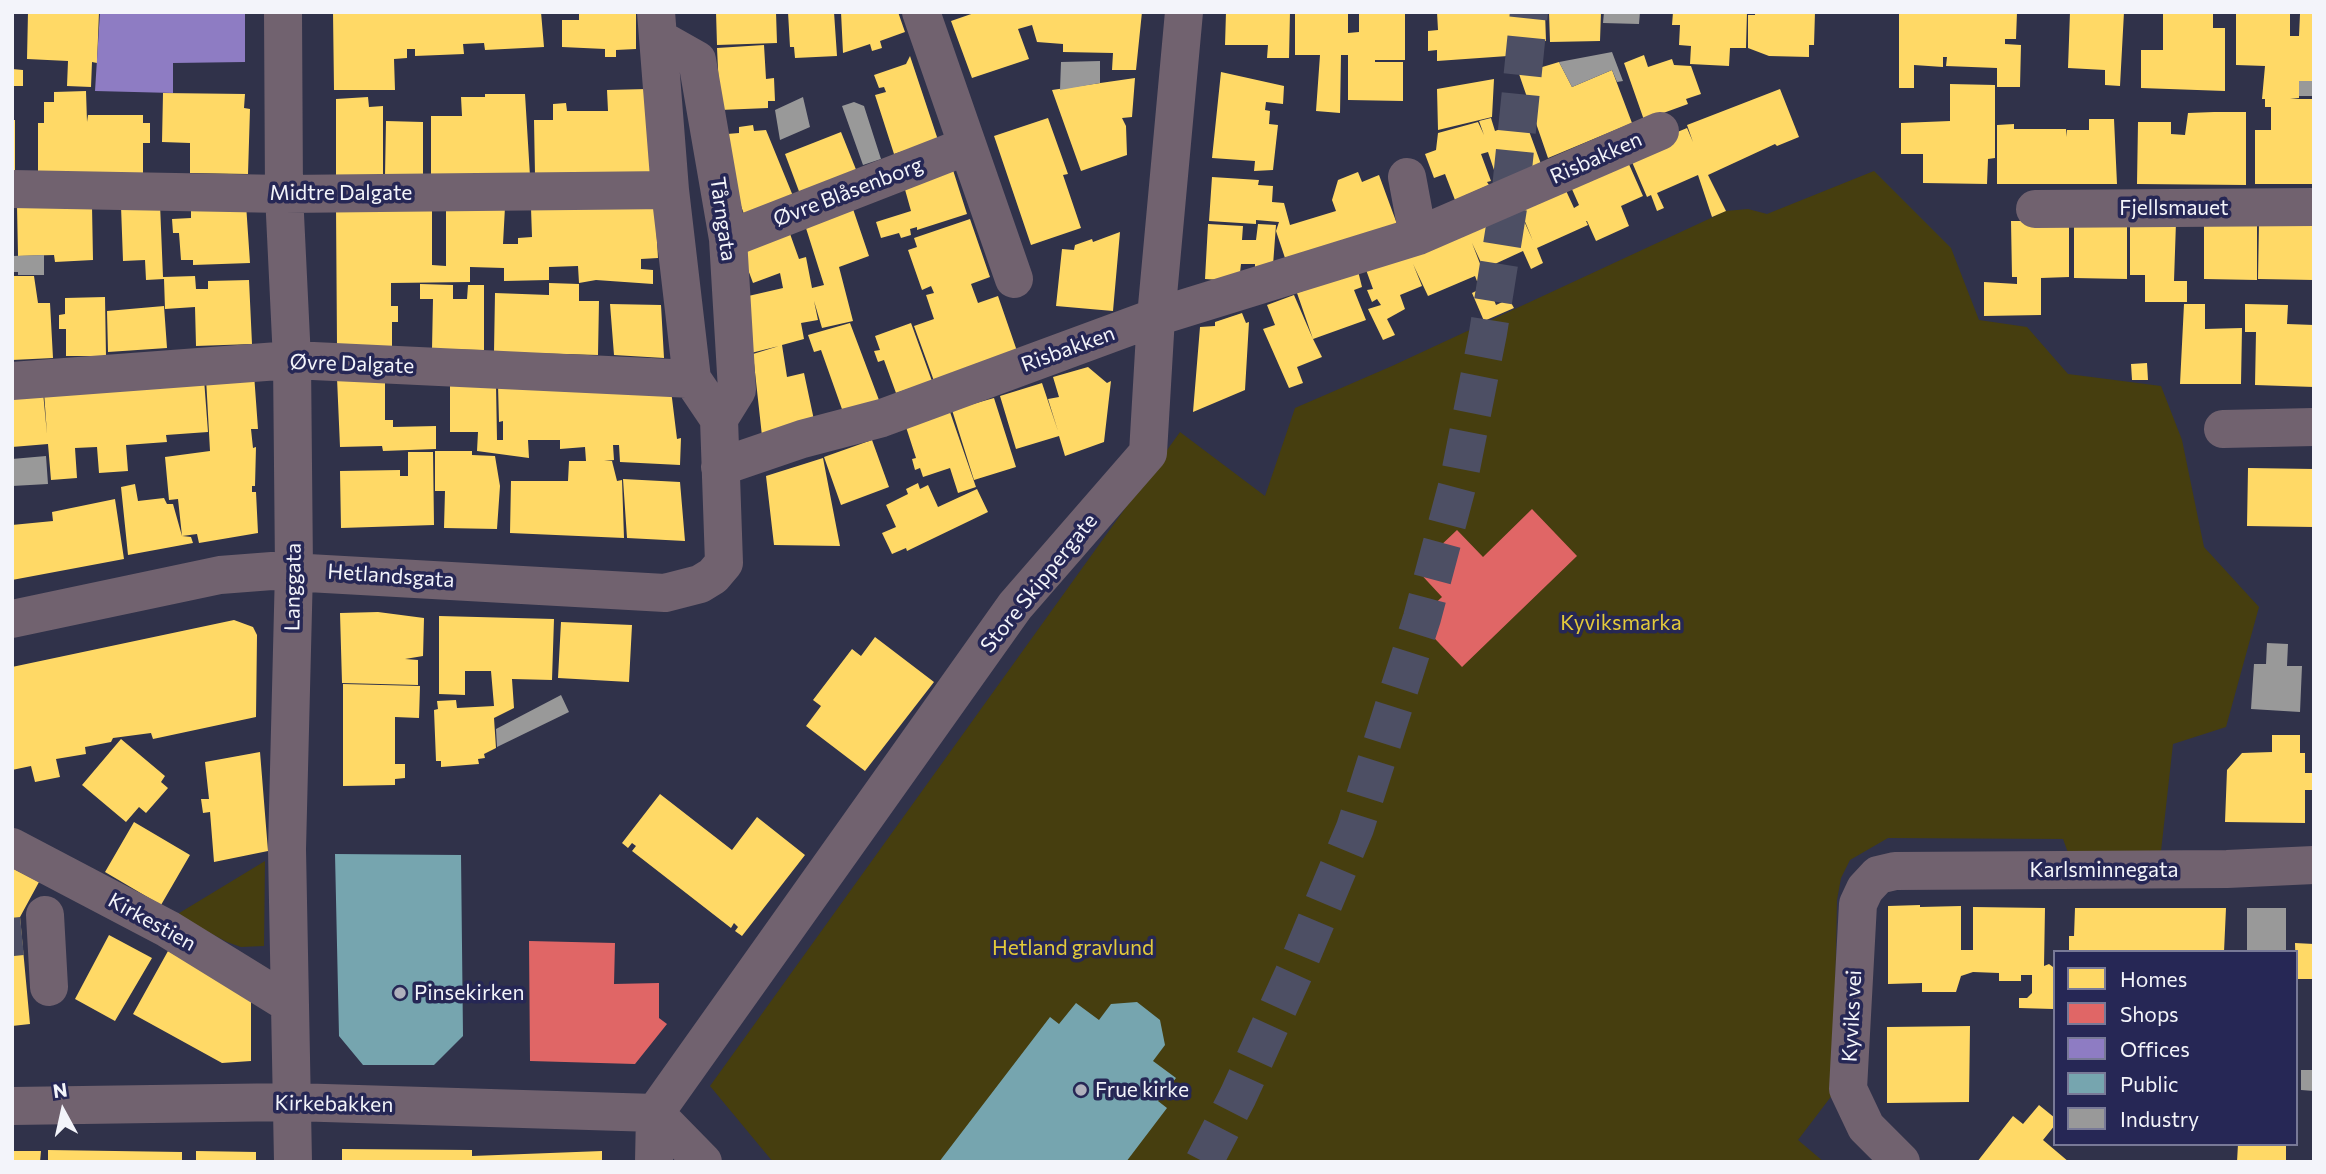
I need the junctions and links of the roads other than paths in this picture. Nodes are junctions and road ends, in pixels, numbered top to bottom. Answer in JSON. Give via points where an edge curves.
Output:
{"nodes":[{"id":1,"x":283,"y":12,"type":"edge"},
{"id":2,"x":921,"y":12,"type":"edge"},
{"id":3,"x":1184,"y":12,"type":"edge"},
{"id":4,"x":657,"y":25,"type":"edge"},
{"id":5,"x":1660,"y":131,"type":"dead end"},
{"id":6,"x":967,"y":146,"type":"junction"},
{"id":7,"x":1407,"y":177,"type":"dead end"},
{"id":8,"x":12,"y":189,"type":"edge"},
{"id":9,"x":670,"y":190,"type":"junction"},
{"id":10,"x":284,"y":194,"type":"junction"},
{"id":11,"x":2314,"y":207,"type":"edge"},
{"id":12,"x":2035,"y":209,"type":"dead end"},
{"id":13,"x":1418,"y":236,"type":"junction"},
{"id":14,"x":729,"y":239,"type":"junction"},
{"id":15,"x":1014,"y":279,"type":"dead end"},
{"id":16,"x":1156,"y":317,"type":"junction"},
{"id":17,"x":292,"y":360,"type":"junction"},
{"id":18,"x":692,"y":379,"type":"junction"},
{"id":19,"x":12,"y":381,"type":"edge"},
{"id":20,"x":719,"y":419,"type":"junction"},
{"id":21,"x":2314,"y":426,"type":"edge"},
{"id":22,"x":2223,"y":429,"type":"dead end"},
{"id":23,"x":720,"y":467,"type":"junction"},
{"id":24,"x":295,"y":570,"type":"junction"},
{"id":25,"x":12,"y":619,"type":"edge"},
{"id":26,"x":12,"y":847,"type":"edge"},
{"id":27,"x":2314,"y":865,"type":"edge"},
{"id":28,"x":1895,"y":871,"type":"joint"},
{"id":29,"x":37,"y":930,"type":"dead end"},
{"id":30,"x":50,"y":987,"type":"dead end"},
{"id":31,"x":288,"y":1003,"type":"junction"},
{"id":32,"x":292,"y":1102,"type":"junction"},
{"id":33,"x":12,"y":1106,"type":"edge"},
{"id":34,"x":655,"y":1113,"type":"junction"},
{"id":35,"x":293,"y":1162,"type":"edge"},
{"id":36,"x":654,"y":1162,"type":"edge"},
{"id":37,"x":704,"y":1162,"type":"edge"},
{"id":38,"x":1901,"y":1162,"type":"edge"}],
"edges":[{"from":1,"to":10,"type":"street","name":"Langgata"},
{"from":2,"to":6,"type":"street"},
{"from":3,"to":16,"type":"street","name":"Store Skippergate"},
{"from":4,"to":9,"type":"street","name":"Tårngata"},
{"from":4,"to":14,"type":"street","name":"Tårngata","via":[[697,60]]},
{"from":5,"to":13,"type":"street","name":"Risbakken"},
{"from":6,"to":14,"type":"street","name":"Øvre Blåsenborg"},
{"from":6,"to":15,"type":"street"},
{"from":7,"to":13,"type":"street"},
{"from":8,"to":10,"type":"street","name":"Midtre Dalgate"},
{"from":9,"to":10,"type":"street","name":"Midtre Dalgate"},
{"from":9,"to":18,"type":"street","name":"Tårngata"},
{"from":10,"to":17,"type":"street","name":"Langgata"},
{"from":11,"to":12,"type":"street","name":"Fjellsmauet"},
{"from":13,"to":16,"type":"street","name":"Risbakken"},
{"from":14,"to":20,"type":"street","name":"Tårngata","via":[[737,390]]},
{"from":16,"to":23,"type":"street","name":"Risbakken","via":[[882,418]]},
{"from":16,"to":34,"type":"street","name":"Store Skippergate","via":[[1148,453],[1015,606]]},
{"from":17,"to":18,"type":"street","name":"Øvre Dalgate"},
{"from":17,"to":19,"type":"street","name":"Øvre Dalgate"},
{"from":17,"to":24,"type":"street","name":"Langgata"},
{"from":18,"to":20,"type":"street","name":"Tårngata"},
{"from":20,"to":23,"type":"street"},
{"from":21,"to":22,"type":"street"},
{"from":23,"to":24,"type":"street","name":"Hetlandsgata","via":[[724,563],[700,584],[665,593]]},
{"from":24,"to":25,"type":"street","name":"Hetlandsgata","via":[[220,575]]},
{"from":24,"to":31,"type":"street","name":"Langgata","via":[[286,849]]},
{"from":26,"to":31,"type":"street","name":"Kirkestien","via":[[168,929]]},
{"from":27,"to":28,"type":"street","name":"Karlsminnegata"},
{"from":28,"to":38,"type":"street","name":"Kyviks vei","via":[[1878,875],[1858,904],[1848,1089],[1866,1127]]},
{"from":29,"to":30,"type":"street"},
{"from":31,"to":32,"type":"street","name":"Langgata"},
{"from":32,"to":33,"type":"street","name":"Kirkebakken"},
{"from":32,"to":34,"type":"street","name":"Kirkebakken"},
{"from":32,"to":35,"type":"street","name":"Langgata"},
{"from":34,"to":36,"type":"street"},
{"from":34,"to":37,"type":"street"}]}
